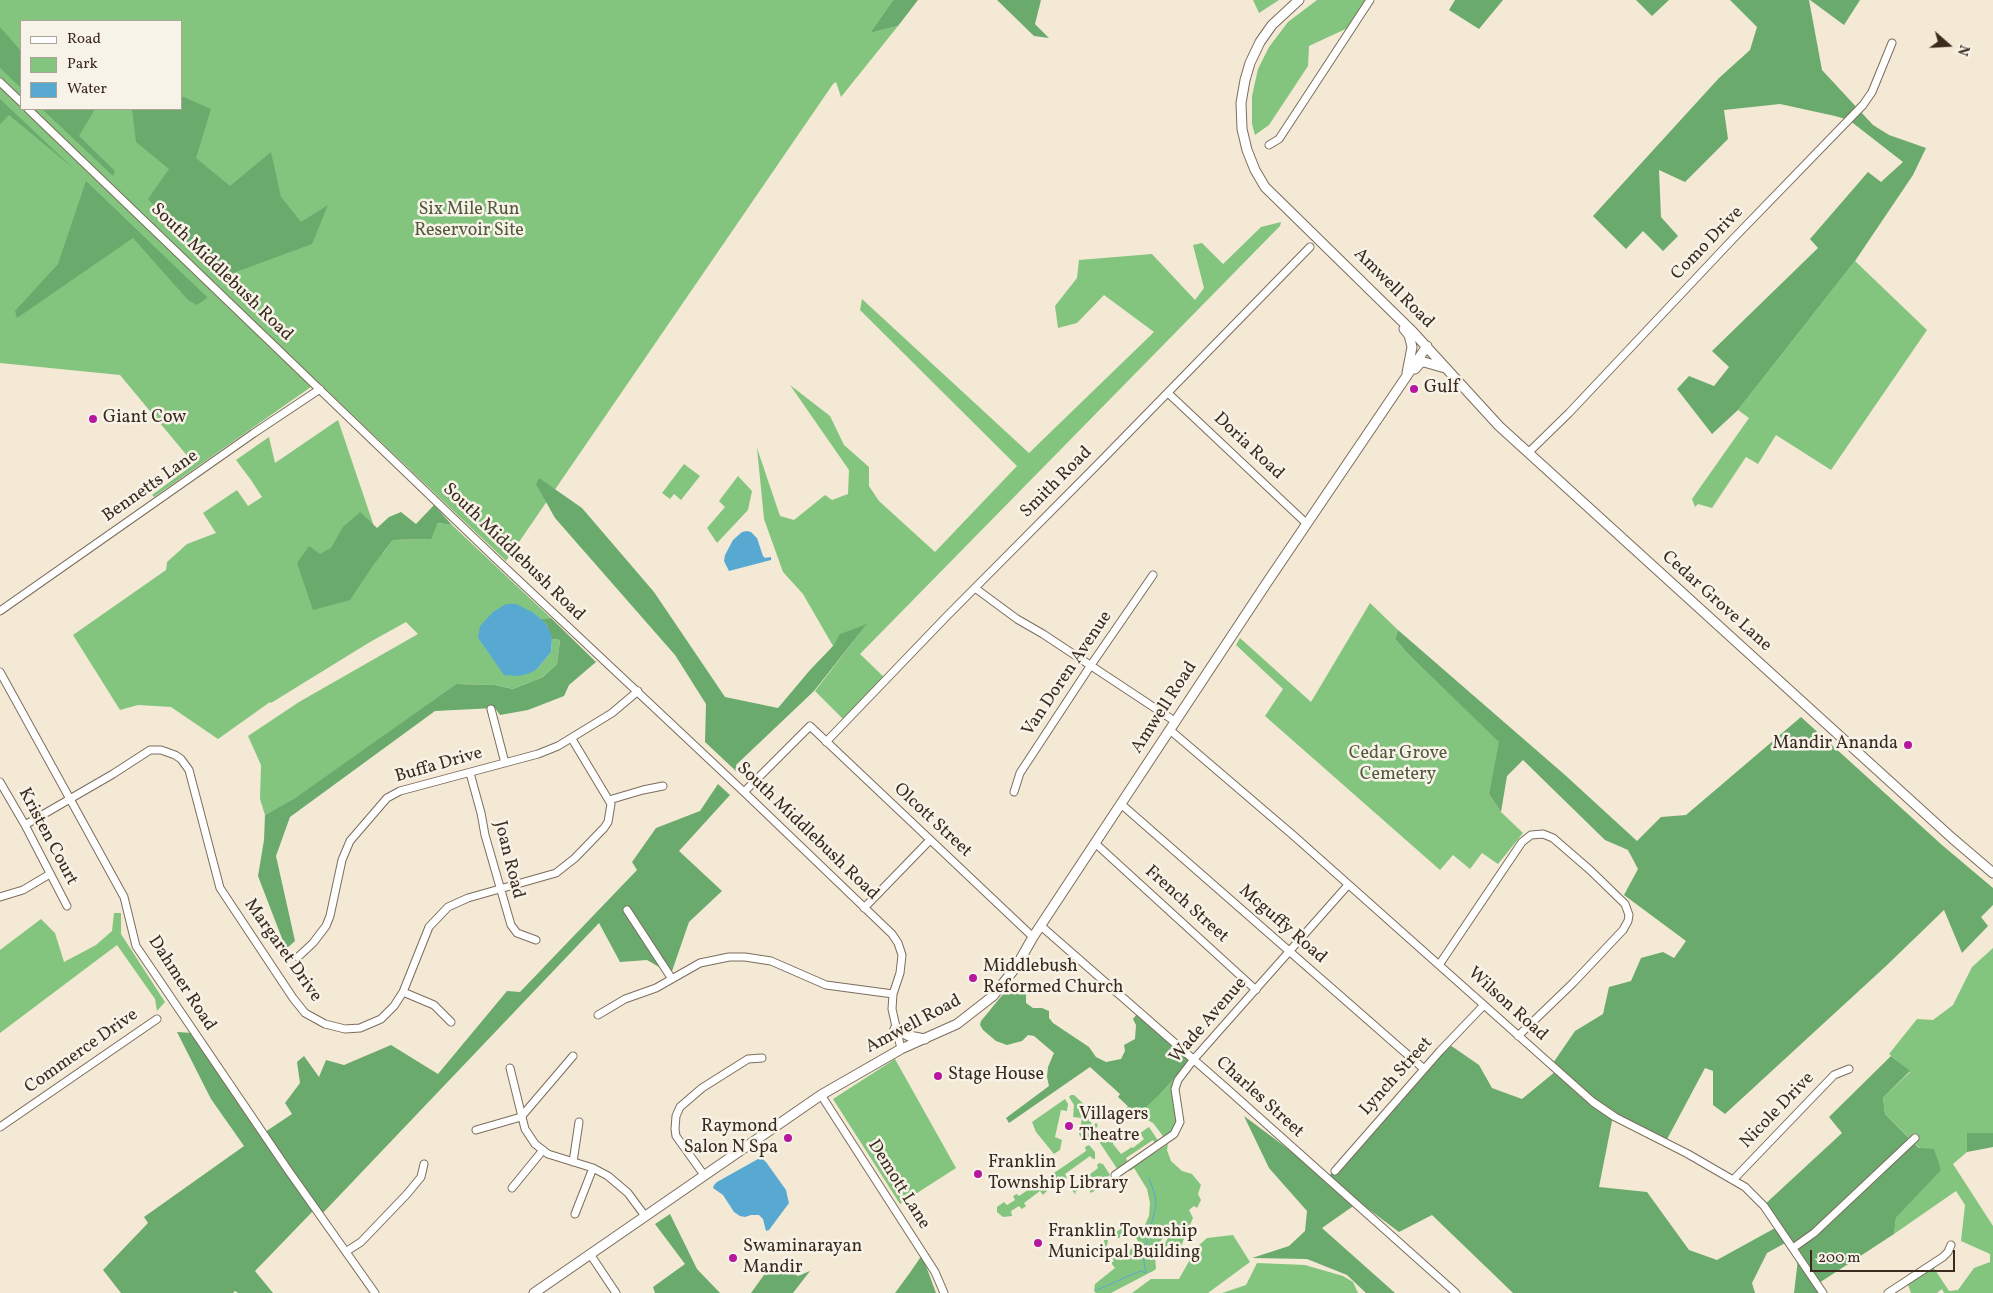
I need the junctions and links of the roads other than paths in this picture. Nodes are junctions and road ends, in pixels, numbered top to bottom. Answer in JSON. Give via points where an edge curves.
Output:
{"nodes":[{"id":1,"x":1299,"y":0,"type":"edge"},
{"id":2,"x":1370,"y":0,"type":"edge"},
{"id":3,"x":1892,"y":43,"type":"dead end"},
{"id":4,"x":0,"y":82,"type":"edge"},
{"id":5,"x":20,"y":101,"type":"edge"},
{"id":6,"x":29,"y":110,"type":"edge"},
{"id":7,"x":1269,"y":145,"type":"dead end"},
{"id":8,"x":1310,"y":247,"type":"dead end"},
{"id":9,"x":1380,"y":300,"type":"junction"},
{"id":10,"x":1427,"y":346,"type":"junction"},
{"id":11,"x":1445,"y":368,"type":"junction"},
{"id":12,"x":1406,"y":378,"type":"junction"},
{"id":13,"x":320,"y":389,"type":"junction"},
{"id":14,"x":1397,"y":390,"type":"junction"},
{"id":15,"x":1168,"y":392,"type":"junction"},
{"id":16,"x":1528,"y":453,"type":"junction"},
{"id":17,"x":1307,"y":524,"type":"junction"},
{"id":18,"x":1152,"y":575,"type":"dead end"},
{"id":19,"x":975,"y":588,"type":"junction"},
{"id":20,"x":0,"y":611,"type":"edge"},
{"id":21,"x":1090,"y":665,"type":"junction"},
{"id":22,"x":0,"y":672,"type":"edge"},
{"id":23,"x":638,"y":691,"type":"junction"},
{"id":24,"x":491,"y":709,"type":"dead end"},
{"id":25,"x":1173,"y":726,"type":"junction"},
{"id":26,"x":572,"y":739,"type":"junction"},
{"id":27,"x":826,"y":742,"type":"junction"},
{"id":28,"x":505,"y":762,"type":"junction"},
{"id":29,"x":470,"y":773,"type":"junction"},
{"id":30,"x":0,"y":782,"type":"edge"},
{"id":31,"x":663,"y":786,"type":"dead end"},
{"id":32,"x":744,"y":792,"type":"junction"},
{"id":33,"x":1014,"y":792,"type":"dead end"},
{"id":34,"x":71,"y":799,"type":"junction"},
{"id":35,"x":609,"y":800,"type":"junction"},
{"id":36,"x":1121,"y":804,"type":"junction"},
{"id":37,"x":25,"y":825,"type":"junction"},
{"id":38,"x":930,"y":840,"type":"junction"},
{"id":39,"x":1095,"y":843,"type":"junction"},
{"id":40,"x":1993,"y":873,"type":"edge"},
{"id":41,"x":50,"y":874,"type":"junction"},
{"id":42,"x":1348,"y":885,"type":"junction"},
{"id":43,"x":500,"y":890,"type":"junction"},
{"id":44,"x":0,"y":897,"type":"edge"},
{"id":45,"x":66,"y":906,"type":"dead end"},
{"id":46,"x":864,"y":908,"type":"junction"},
{"id":47,"x":627,"y":910,"type":"dead end"},
{"id":48,"x":1041,"y":926,"type":"junction"},
{"id":49,"x":1033,"y":938,"type":"junction"},
{"id":50,"x":536,"y":940,"type":"dead end"},
{"id":51,"x":1290,"y":952,"type":"junction"},
{"id":52,"x":298,"y":958,"type":"dead end"},
{"id":53,"x":1439,"y":965,"type":"junction"},
{"id":54,"x":672,"y":978,"type":"junction"},
{"id":55,"x":1256,"y":990,"type":"junction"},
{"id":56,"x":403,"y":992,"type":"junction"},
{"id":57,"x":893,"y":994,"type":"junction"},
{"id":58,"x":1484,"y":1005,"type":"junction"},
{"id":59,"x":598,"y":1015,"type":"dead end"},
{"id":60,"x":157,"y":1019,"type":"dead end"},
{"id":61,"x":451,"y":1022,"type":"dead end"},
{"id":62,"x":895,"y":1028,"type":"junction"},
{"id":63,"x":1518,"y":1036,"type":"junction"},
{"id":64,"x":926,"y":1039,"type":"junction"},
{"id":65,"x":901,"y":1049,"type":"junction"},
{"id":66,"x":573,"y":1056,"type":"dead end"},
{"id":67,"x":762,"y":1058,"type":"dead end"},
{"id":68,"x":1194,"y":1059,"type":"junction"},
{"id":69,"x":510,"y":1068,"type":"dead end"},
{"id":70,"x":1424,"y":1069,"type":"junction"},
{"id":71,"x":1849,"y":1069,"type":"dead end"},
{"id":72,"x":821,"y":1095,"type":"junction"},
{"id":73,"x":521,"y":1117,"type":"junction"},
{"id":74,"x":579,"y":1122,"type":"dead end"},
{"id":75,"x":0,"y":1127,"type":"edge"},
{"id":76,"x":476,"y":1130,"type":"dead end"},
{"id":77,"x":1915,"y":1138,"type":"dead end"},
{"id":78,"x":543,"y":1150,"type":"junction"},
{"id":79,"x":573,"y":1162,"type":"junction"},
{"id":80,"x":424,"y":1164,"type":"dead end"},
{"id":81,"x":593,"y":1168,"type":"junction"},
{"id":82,"x":1335,"y":1171,"type":"dead end"},
{"id":83,"x":704,"y":1175,"type":"junction"},
{"id":84,"x":1115,"y":1175,"type":"dead end"},
{"id":85,"x":1733,"y":1180,"type":"junction"},
{"id":86,"x":512,"y":1188,"type":"dead end"},
{"id":87,"x":575,"y":1214,"type":"dead end"},
{"id":88,"x":645,"y":1216,"type":"junction"},
{"id":89,"x":1951,"y":1245,"type":"dead end"},
{"id":90,"x":1793,"y":1248,"type":"junction"},
{"id":91,"x":347,"y":1251,"type":"junction"},
{"id":92,"x":590,"y":1254,"type":"junction"},
{"id":93,"x":375,"y":1293,"type":"edge"},
{"id":94,"x":534,"y":1293,"type":"edge"},
{"id":95,"x":616,"y":1293,"type":"edge"},
{"id":96,"x":944,"y":1293,"type":"edge"},
{"id":97,"x":1456,"y":1293,"type":"edge"},
{"id":98,"x":1823,"y":1293,"type":"edge"},
{"id":99,"x":1888,"y":1293,"type":"edge"}],
"edges":[{"from":1,"to":9,"type":"main road","name":"Amwell Road","via":[[1272,25],[1250,63],[1241,103],[1247,150],[1265,186]]},
{"from":2,"to":7,"type":"street","via":[[1279,138]]},
{"from":3,"to":16,"type":"street","name":"Como Drive","via":[[1872,92],[1858,110]]},
{"from":4,"to":5,"type":"street"},
{"from":6,"to":13,"type":"street","name":"South Middlebush Road"},
{"from":8,"to":15,"type":"street","name":"Smith Road"},
{"from":9,"to":10,"type":"main road","name":"Amwell Road"},
{"from":9,"to":12,"type":"main road","via":[[1409,335],[1412,347]]},
{"from":10,"to":11,"type":"main road","name":"Cedar Grove Lane"},
{"from":10,"to":12,"type":"main road","name":"Amwell Road"},
{"from":11,"to":14,"type":"main road","via":[[1420,363],[1403,388]]},
{"from":11,"to":16,"type":"main road","name":"Cedar Grove Lane"},
{"from":12,"to":14,"type":"main road","name":"Amwell Road"},
{"from":13,"to":20,"type":"street","name":"Bennetts Lane"},
{"from":13,"to":23,"type":"street","name":"South Middlebush Road"},
{"from":14,"to":17,"type":"main road","name":"Amwell Road"},
{"from":15,"to":17,"type":"street","name":"Doria Road"},
{"from":15,"to":19,"type":"street","name":"Smith Road"},
{"from":16,"to":40,"type":"main road","name":"Cedar Grove Lane"},
{"from":17,"to":25,"type":"main road","name":"Amwell Road"},
{"from":18,"to":21,"type":"street","name":"Van Doren Avenue"},
{"from":19,"to":21,"type":"street","name":"Wilson Road"},
{"from":19,"to":27,"type":"street","name":"Smith Road"},
{"from":21,"to":25,"type":"street","name":"Wilson Road"},
{"from":21,"to":33,"type":"street","name":"Van Doren Avenue","via":[[1020,773]]},
{"from":22,"to":34,"type":"street","name":"Dahmer Road"},
{"from":23,"to":26,"type":"street","name":"Buffa Drive"},
{"from":23,"to":32,"type":"street","name":"South Middlebush Road"},
{"from":24,"to":28,"type":"street"},
{"from":25,"to":36,"type":"main road","name":"Amwell Road"},
{"from":25,"to":42,"type":"street","name":"Wilson Road"},
{"from":26,"to":28,"type":"street","name":"Buffa Drive","via":[[538,754]]},
{"from":26,"to":35,"type":"street"},
{"from":27,"to":32,"type":"street","name":"Olcott Street","via":[[810,726]]},
{"from":27,"to":38,"type":"street","name":"Olcott Street"},
{"from":28,"to":29,"type":"street","name":"Buffa Drive"},
{"from":29,"to":43,"type":"street","name":"Joan Road"},
{"from":29,"to":52,"type":"street","name":"Buffa Drive","via":[[400,791],[387,798],[355,834],[345,852],[326,926],[314,944]]},
{"from":30,"to":37,"type":"street","name":"Kristen Court"},
{"from":31,"to":35,"type":"street"},
{"from":32,"to":46,"type":"street","name":"South Middlebush Road"},
{"from":34,"to":37,"type":"street","name":"Margaret Drive"},
{"from":34,"to":56,"type":"street","name":"Margaret Drive","via":[[150,750],[175,755],[189,770],[220,888],[301,1008],[325,1024],[345,1029],[360,1028],[388,1014]]},
{"from":34,"to":91,"type":"street","name":"Dahmer Road","via":[[124,897],[136,946]]},
{"from":35,"to":43,"type":"street","name":"Margaret Drive","via":[[608,822],[575,858],[556,873]]},
{"from":36,"to":39,"type":"main road","name":"Amwell Road"},
{"from":36,"to":51,"type":"street","name":"Mcguffy Road"},
{"from":37,"to":41,"type":"street","name":"Kristen Court"},
{"from":38,"to":46,"type":"street"},
{"from":38,"to":49,"type":"street","name":"Olcott Street"},
{"from":39,"to":48,"type":"main road","name":"Amwell Road"},
{"from":39,"to":55,"type":"street","name":"French Street"},
{"from":41,"to":44,"type":"street","via":[[23,890]]},
{"from":41,"to":45,"type":"street","name":"Kristen Court"},
{"from":42,"to":51,"type":"street","name":"Wade Avenue"},
{"from":42,"to":53,"type":"street","name":"Wilson Road"},
{"from":43,"to":50,"type":"street","name":"Joan Road","via":[[514,930]]},
{"from":43,"to":56,"type":"street","name":"Margaret Drive","via":[[454,904],[441,913],[424,939]]},
{"from":46,"to":57,"type":"street","name":"South Middlebush Road","via":[[892,934],[900,948],[902,964]]},
{"from":47,"to":54,"type":"street"},
{"from":48,"to":49,"type":"main road","name":"Amwell Road"},
{"from":48,"to":68,"type":"street","name":"Charles Street"},
{"from":49,"to":64,"type":"main road","name":"Amwell Road","via":[[988,1002],[957,1024]]},
{"from":51,"to":55,"type":"street","name":"Wade Avenue"},
{"from":51,"to":70,"type":"street","name":"Mcguffy Road"},
{"from":53,"to":58,"type":"street","name":"Wilson Road"},
{"from":53,"to":63,"type":"street","via":[[1522,842],[1531,834],[1553,838],[1590,870],[1625,904],[1628,921],[1611,943]]},
{"from":54,"to":57,"type":"street","via":[[710,960],[745,957],[771,961],[826,985]]},
{"from":54,"to":59,"type":"street"},
{"from":55,"to":68,"type":"street","name":"Wade Avenue"},
{"from":56,"to":61,"type":"street","via":[[434,1006]]},
{"from":57,"to":62,"type":"street","name":"South Middlebush Road"},
{"from":58,"to":63,"type":"street","name":"Wilson Road"},
{"from":58,"to":70,"type":"street","name":"Lynch Street"},
{"from":60,"to":75,"type":"street","name":"Commerce Drive"},
{"from":62,"to":64,"type":"main road","via":[[909,1036]]},
{"from":62,"to":65,"type":"street","name":"South Middlebush Road"},
{"from":63,"to":85,"type":"street","name":"Wilson Road","via":[[1615,1118]]},
{"from":64,"to":65,"type":"main road","name":"Amwell Road"},
{"from":65,"to":72,"type":"main road","name":"Amwell Road"},
{"from":66,"to":73,"type":"street"},
{"from":67,"to":83,"type":"street","via":[[748,1059],[680,1106],[676,1116],[676,1136]]},
{"from":68,"to":84,"type":"street","name":"Wade Avenue","via":[[1176,1085],[1181,1117],[1178,1129],[1170,1138]]},
{"from":68,"to":97,"type":"street","name":"Charles Street"},
{"from":69,"to":73,"type":"street"},
{"from":70,"to":82,"type":"street","name":"Lynch Street"},
{"from":71,"to":85,"type":"street","name":"Nicole Drive","via":[[1834,1076]]},
{"from":72,"to":83,"type":"main road","name":"Amwell Road"},
{"from":72,"to":96,"type":"street","name":"Demott Lane","via":[[935,1272]]},
{"from":73,"to":76,"type":"street"},
{"from":73,"to":78,"type":"street","via":[[535,1144]]},
{"from":74,"to":79,"type":"street"},
{"from":77,"to":90,"type":"street","via":[[1814,1233]]},
{"from":78,"to":79,"type":"street"},
{"from":78,"to":86,"type":"street"},
{"from":79,"to":81,"type":"street"},
{"from":80,"to":91,"type":"street","via":[[421,1177],[407,1194],[361,1242]]},
{"from":81,"to":87,"type":"street"},
{"from":81,"to":88,"type":"street","via":[[628,1192]]},
{"from":83,"to":88,"type":"main road","name":"Amwell Road"},
{"from":85,"to":90,"type":"street","name":"Wilson Road","via":[[1764,1206]]},
{"from":88,"to":92,"type":"main road","name":"Amwell Road"},
{"from":89,"to":99,"type":"street","via":[[1943,1257]]},
{"from":90,"to":98,"type":"street","name":"Wilson Road"},
{"from":91,"to":93,"type":"street","name":"Dahmer Road"},
{"from":92,"to":94,"type":"main road","name":"Amwell Road"},
{"from":92,"to":95,"type":"street"}]}
